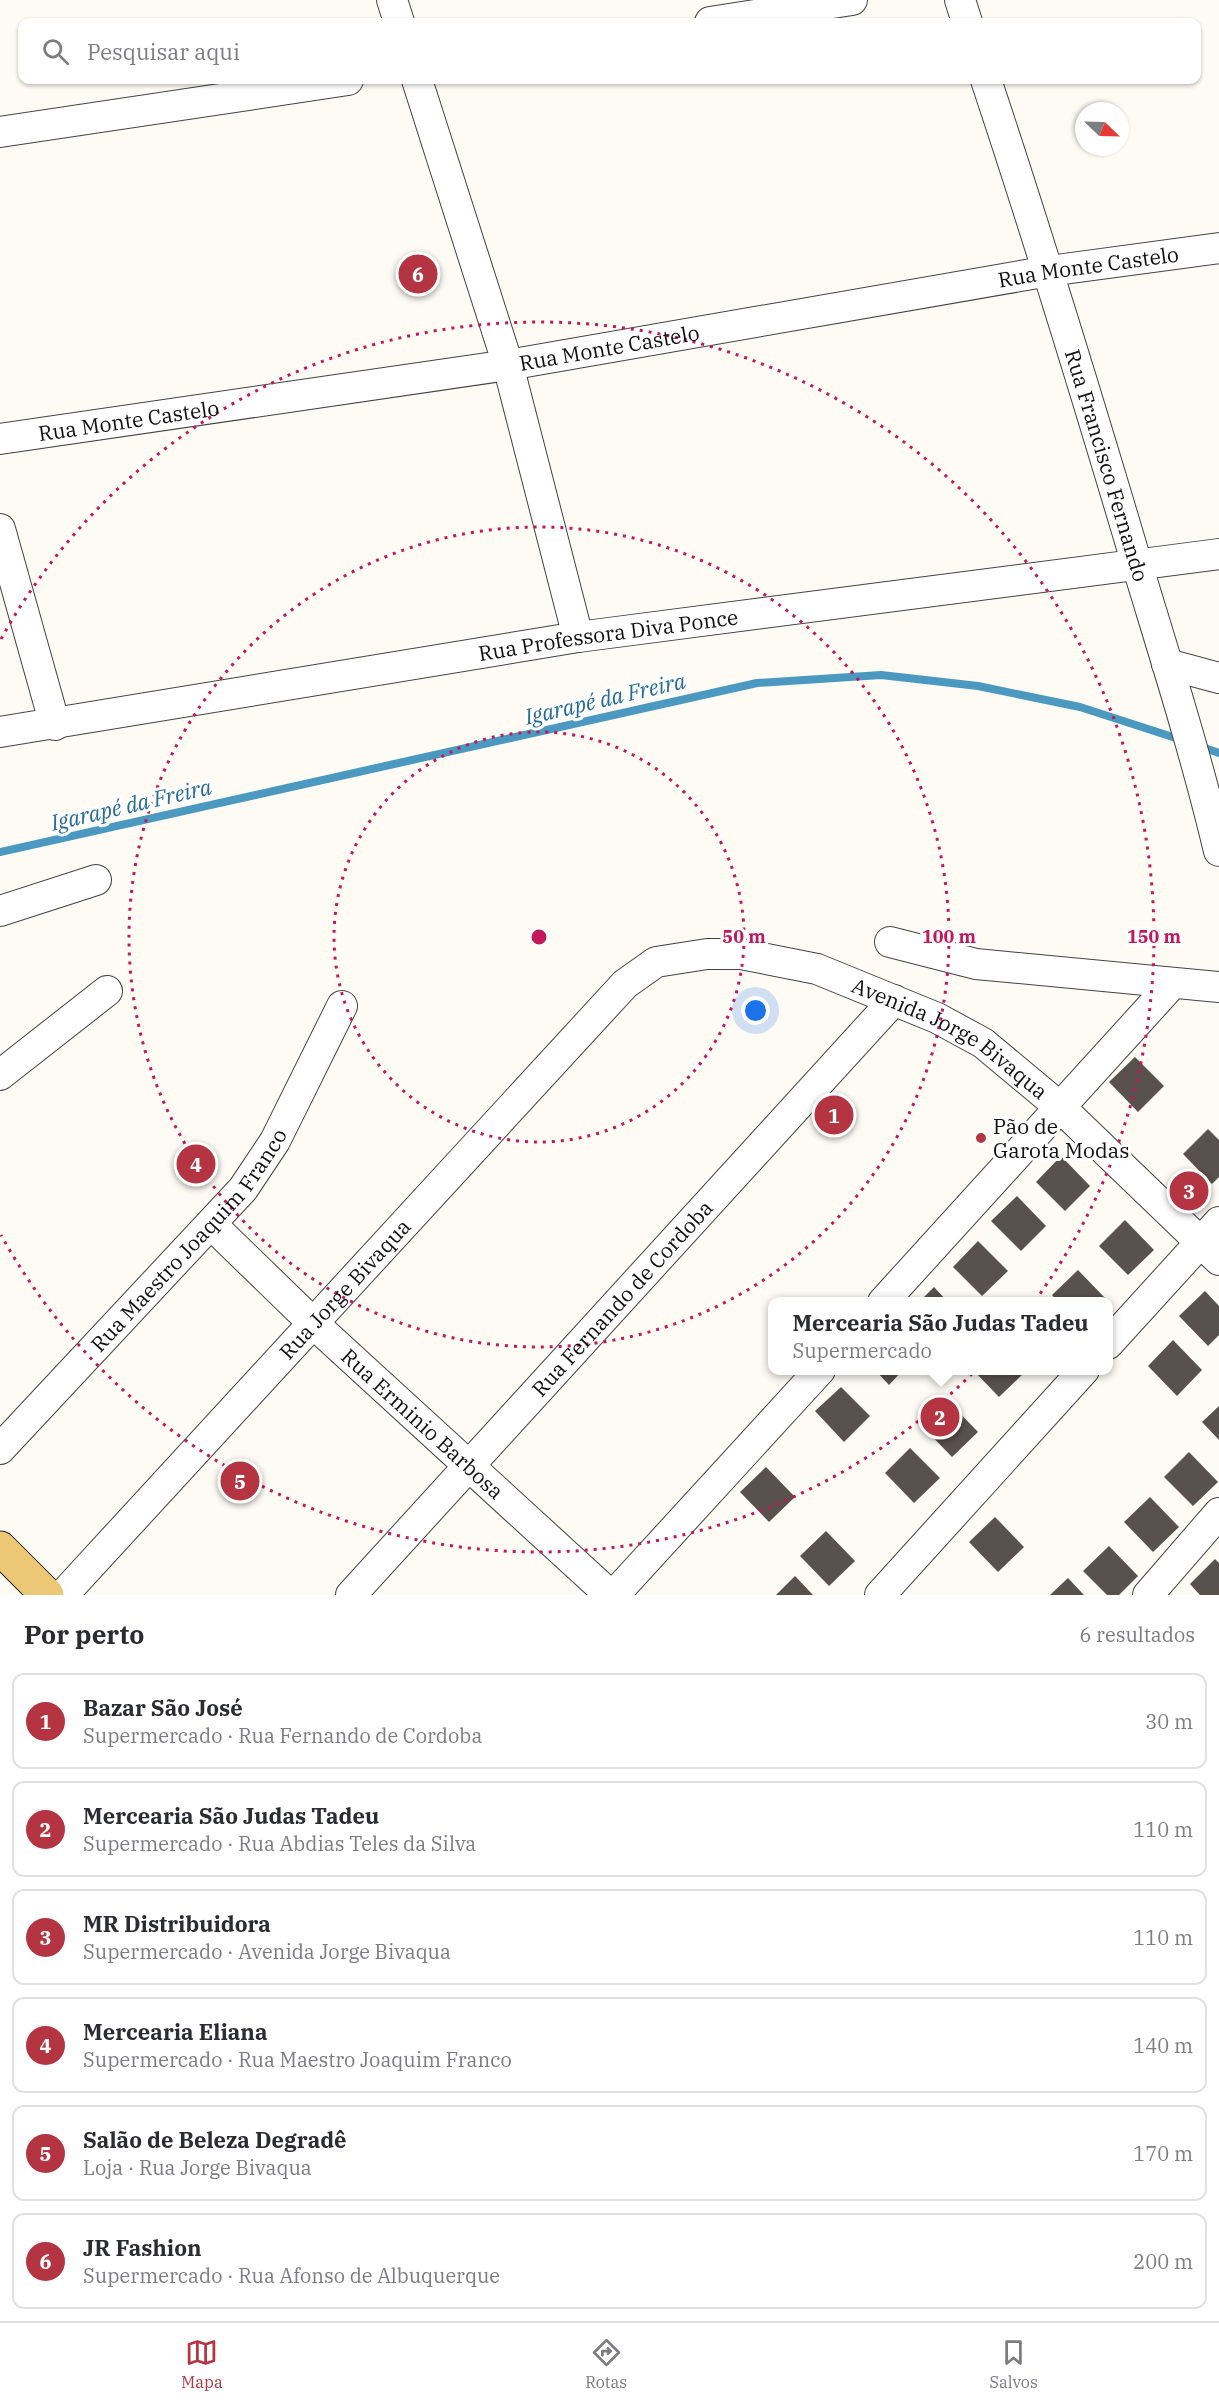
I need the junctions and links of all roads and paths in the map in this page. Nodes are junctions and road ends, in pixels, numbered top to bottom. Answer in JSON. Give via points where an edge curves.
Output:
{"nodes":[{"id":1,"x":392,"y":0,"type":"edge"},
{"id":2,"x":852,"y":0,"type":"edge"},
{"id":3,"x":960,"y":0,"type":"edge"},
{"id":4,"x":398,"y":18,"type":"edge"},
{"id":5,"x":736,"y":18,"type":"edge"},
{"id":6,"x":966,"y":18,"type":"edge"},
{"id":7,"x":321,"y":84,"type":"edge"},
{"id":8,"x":418,"y":84,"type":"edge"},
{"id":9,"x":987,"y":84,"type":"edge"},
{"id":10,"x":0,"y":132,"type":"edge"},
{"id":11,"x":1219,"y":248,"type":"edge"},
{"id":12,"x":1049,"y":272,"type":"junction"},
{"id":13,"x":508,"y":365,"type":"junction"},
{"id":14,"x":0,"y":439,"type":"edge"},
{"id":15,"x":0,"y":529,"type":"edge"},
{"id":16,"x":1219,"y":554,"type":"edge"},
{"id":17,"x":1137,"y":567,"type":"junction"},
{"id":18,"x":578,"y":637,"type":"junction"},
{"id":19,"x":1167,"y":664,"type":"junction"},
{"id":20,"x":1219,"y":678,"type":"edge"},
{"id":21,"x":55,"y":725,"type":"junction"},
{"id":22,"x":0,"y":732,"type":"edge"},
{"id":23,"x":1219,"y":851,"type":"edge"},
{"id":24,"x":96,"y":880,"type":"dead end"},
{"id":25,"x":0,"y":911,"type":"edge"},
{"id":26,"x":890,"y":942,"type":"dead end"},
{"id":27,"x":624,"y":984,"type":"joint"},
{"id":28,"x":1172,"y":984,"type":"junction"},
{"id":29,"x":1219,"y":987,"type":"edge"},
{"id":30,"x":107,"y":991,"type":"dead end"},
{"id":31,"x":894,"y":999,"type":"junction"},
{"id":32,"x":342,"y":1006,"type":"dead end"},
{"id":33,"x":0,"y":1075,"type":"edge"},
{"id":34,"x":1061,"y":1108,"type":"junction"},
{"id":35,"x":1219,"y":1222,"type":"edge"},
{"id":36,"x":211,"y":1224,"type":"junction"},
{"id":37,"x":1209,"y":1252,"type":"edge"},
{"id":38,"x":888,"y":1297,"type":"edge"},
{"id":39,"x":314,"y":1324,"type":"junction"},
{"id":40,"x":1113,"y":1339,"type":"edge"},
{"id":41,"x":816,"y":1375,"type":"edge"},
{"id":42,"x":1080,"y":1375,"type":"edge"},
{"id":43,"x":0,"y":1449,"type":"edge"},
{"id":44,"x":469,"y":1468,"type":"junction"},
{"id":45,"x":1219,"y":1513,"type":"edge"},
{"id":46,"x":0,"y":1548,"type":"edge"},
{"id":47,"x":47,"y":1595,"type":"edge"},
{"id":48,"x":63,"y":1595,"type":"edge"},
{"id":49,"x":351,"y":1595,"type":"edge"},
{"id":50,"x":612,"y":1595,"type":"edge"},
{"id":51,"x":880,"y":1595,"type":"edge"},
{"id":52,"x":1148,"y":1595,"type":"edge"}],
"edges":[{"from":1,"to":4,"type":"street"},
{"from":2,"to":5,"type":"street"},
{"from":3,"to":6,"type":"street"},
{"from":7,"to":10,"type":"street"},
{"from":8,"to":13,"type":"street"},
{"from":9,"to":12,"type":"street","name":"Rua Francisco Fernando"},
{"from":11,"to":12,"type":"street","name":"Rua Monte Castelo"},
{"from":12,"to":13,"type":"street","name":"Rua Monte Castelo"},
{"from":12,"to":17,"type":"street","name":"Rua Francisco Fernando"},
{"from":13,"to":14,"type":"street","name":"Rua Monte Castelo"},
{"from":13,"to":18,"type":"street"},
{"from":15,"to":21,"type":"street"},
{"from":16,"to":17,"type":"street","name":"Rua Professora Diva Ponce"},
{"from":17,"to":18,"type":"street","name":"Rua Professora Diva Ponce"},
{"from":17,"to":19,"type":"street","name":"Rua Francisco Fernando"},
{"from":18,"to":21,"type":"street","name":"Rua Professora Diva Ponce"},
{"from":19,"to":20,"type":"street"},
{"from":19,"to":23,"type":"street","name":"Rua Francisco Fernando"},
{"from":21,"to":22,"type":"street","name":"Rua Professora Diva Ponce"},
{"from":24,"to":25,"type":"street"},
{"from":26,"to":28,"type":"street","via":[[976,964]]},
{"from":27,"to":31,"type":"street","name":"Avenida Jorge Bivaqua","via":[[656,962],[707,954],[741,954],[817,969]]},
{"from":27,"to":39,"type":"street","name":"Rua Jorge Bivaqua"},
{"from":28,"to":29,"type":"street"},
{"from":28,"to":34,"type":"street"},
{"from":30,"to":33,"type":"street"},
{"from":31,"to":34,"type":"street","name":"Avenida Jorge Bivaqua","via":[[983,1043]]},
{"from":31,"to":44,"type":"street","name":"Rua Fernando de Cordoba"},
{"from":32,"to":36,"type":"street","name":"Rua Maestro Joaquim Franco","via":[[275,1141],[243,1189]]},
{"from":34,"to":37,"type":"street","name":"Avenida Jorge Bivaqua"},
{"from":34,"to":38,"type":"street"},
{"from":35,"to":37,"type":"street"},
{"from":36,"to":39,"type":"street","name":"Rua Erminio Barbosa"},
{"from":36,"to":43,"type":"street","name":"Rua Maestro Joaquim Franco"},
{"from":37,"to":40,"type":"street"},
{"from":39,"to":44,"type":"street","name":"Rua Erminio Barbosa"},
{"from":39,"to":48,"type":"street","name":"Rua Jorge Bivaqua"},
{"from":41,"to":50,"type":"street"},
{"from":42,"to":51,"type":"street"},
{"from":44,"to":49,"type":"street","name":"Rua Fernando de Cordoba"},
{"from":44,"to":50,"type":"street","name":"Rua Erminio Barbosa"},
{"from":45,"to":52,"type":"street"},
{"from":46,"to":47,"type":"main road"}]}
